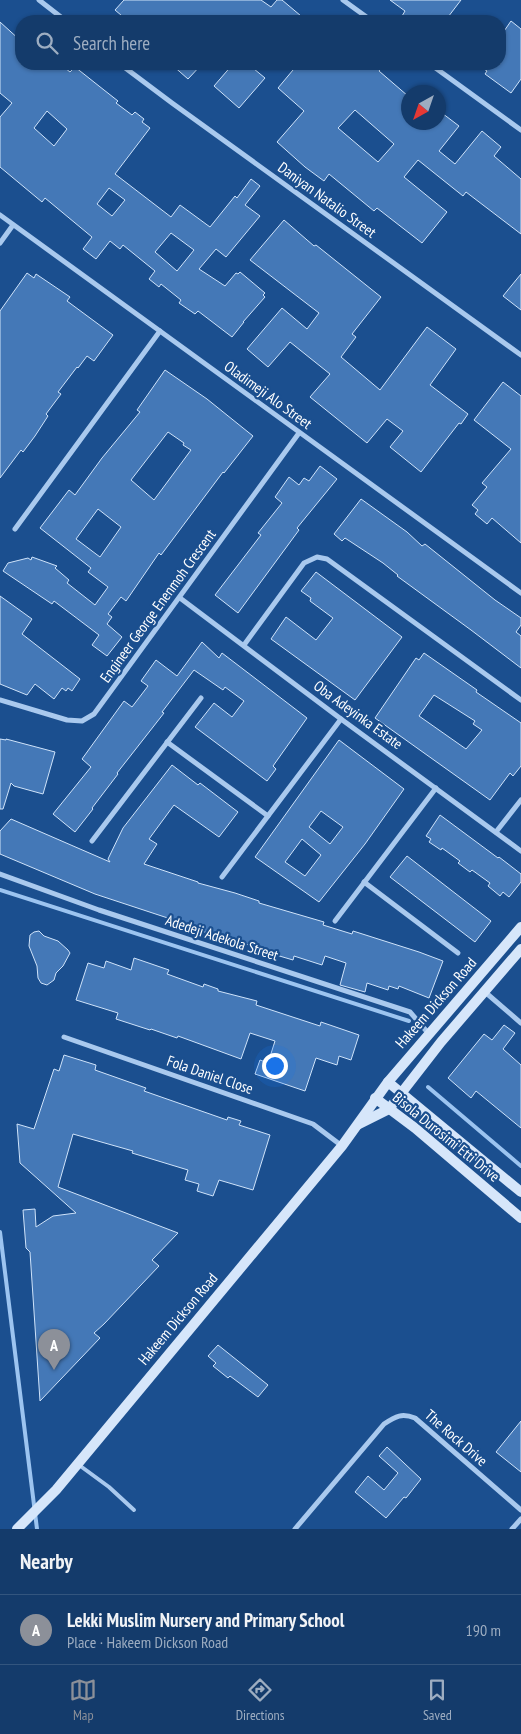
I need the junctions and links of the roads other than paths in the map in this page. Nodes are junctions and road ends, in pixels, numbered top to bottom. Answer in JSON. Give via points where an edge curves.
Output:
{"nodes":[{"id":1,"x":39,"y":0,"type":"edge"},
{"id":2,"x":343,"y":0,"type":"edge"},
{"id":3,"x":58,"y":15,"type":"edge"},
{"id":4,"x":364,"y":15,"type":"edge"},
{"id":5,"x":128,"y":70,"type":"edge"},
{"id":6,"x":438,"y":70,"type":"edge"},
{"id":7,"x":521,"y":130,"type":"edge"},
{"id":8,"x":0,"y":215,"type":"edge"},
{"id":9,"x":13,"y":225,"type":"junction"},
{"id":10,"x":0,"y":243,"type":"edge"},
{"id":11,"x":160,"y":331,"type":"junction"},
{"id":12,"x":521,"y":355,"type":"edge"},
{"id":13,"x":299,"y":434,"type":"junction"},
{"id":14,"x":14,"y":529,"type":"dead end"},
{"id":15,"x":521,"y":593,"type":"edge"},
{"id":16,"x":180,"y":598,"type":"junction"},
{"id":17,"x":244,"y":645,"type":"junction"},
{"id":18,"x":201,"y":698,"type":"dead end"},
{"id":19,"x":0,"y":700,"type":"edge"},
{"id":20,"x":521,"y":700,"type":"edge"},
{"id":21,"x":341,"y":719,"type":"junction"},
{"id":22,"x":167,"y":742,"type":"junction"},
{"id":23,"x":436,"y":788,"type":"junction"},
{"id":24,"x":521,"y":800,"type":"edge"},
{"id":25,"x":268,"y":816,"type":"junction"},
{"id":26,"x":496,"y":832,"type":"junction"},
{"id":27,"x":92,"y":841,"type":"dead end"},
{"id":28,"x":521,"y":851,"type":"edge"},
{"id":29,"x":0,"y":874,"type":"edge"},
{"id":30,"x":222,"y":877,"type":"dead end"},
{"id":31,"x":364,"y":882,"type":"junction"},
{"id":32,"x":335,"y":921,"type":"dead end"},
{"id":33,"x":521,"y":927,"type":"edge"},
{"id":34,"x":521,"y":949,"type":"edge"},
{"id":35,"x":458,"y":953,"type":"dead end"},
{"id":36,"x":485,"y":992,"type":"junction"},
{"id":37,"x":521,"y":1023,"type":"edge"},
{"id":38,"x":429,"y":1034,"type":"junction"},
{"id":39,"x":64,"y":1037,"type":"dead end"},
{"id":40,"x":388,"y":1082,"type":"junction"},
{"id":41,"x":402,"y":1094,"type":"junction"},
{"id":42,"x":375,"y":1098,"type":"junction"},
{"id":43,"x":390,"y":1110,"type":"junction"},
{"id":44,"x":358,"y":1124,"type":"junction"},
{"id":45,"x":342,"y":1146,"type":"junction"},
{"id":46,"x":521,"y":1192,"type":"edge"},
{"id":47,"x":521,"y":1218,"type":"edge"},
{"id":48,"x":78,"y":1464,"type":"junction"},
{"id":49,"x":134,"y":1510,"type":"dead end"},
{"id":50,"x":521,"y":1510,"type":"edge"},
{"id":51,"x":521,"y":1519,"type":"edge"},
{"id":52,"x":17,"y":1529,"type":"edge"},
{"id":53,"x":295,"y":1529,"type":"edge"},
{"id":54,"x":512,"y":1529,"type":"edge"}],
"edges":[{"from":1,"to":3,"type":"street"},
{"from":2,"to":4,"type":"street"},
{"from":5,"to":12,"type":"street","name":"Daniyan Natalio Street"},
{"from":6,"to":7,"type":"street"},
{"from":8,"to":9,"type":"street","name":"Oladimeji Alo Street"},
{"from":9,"to":10,"type":"street"},
{"from":9,"to":11,"type":"street","name":"Oladimeji Alo Street"},
{"from":11,"to":13,"type":"street","name":"Oladimeji Alo Street"},
{"from":11,"to":14,"type":"street"},
{"from":13,"to":15,"type":"street","name":"Oladimeji Alo Street"},
{"from":13,"to":16,"type":"street","name":"Engineer George Enenmoh Crescent"},
{"from":16,"to":17,"type":"street","name":"Oba Adeyinka Estate"},
{"from":16,"to":19,"type":"street","name":"Engineer George Enenmoh Crescent","via":[[94,714],[82,720],[67,720]]},
{"from":17,"to":20,"type":"street","via":[[304,563],[317,557],[327,559]]},
{"from":17,"to":21,"type":"street","name":"Oba Adeyinka Estate"},
{"from":18,"to":22,"type":"street"},
{"from":21,"to":23,"type":"street","name":"Oba Adeyinka Estate"},
{"from":21,"to":25,"type":"street"},
{"from":22,"to":25,"type":"street"},
{"from":22,"to":27,"type":"street"},
{"from":23,"to":26,"type":"street","name":"Oba Adeyinka Estate"},
{"from":23,"to":31,"type":"street"},
{"from":24,"to":26,"type":"street"},
{"from":25,"to":30,"type":"street"},
{"from":26,"to":28,"type":"street","name":"Oba Adeyinka Estate"},
{"from":29,"to":38,"type":"street","name":"Adedeji Adekola Street","via":[[99,910],[410,1012]]},
{"from":31,"to":32,"type":"street"},
{"from":31,"to":35,"type":"street"},
{"from":33,"to":38,"type":"main road","name":"Hakeem Dickson Road"},
{"from":34,"to":36,"type":"main road","name":"Hakeem Dickson Road"},
{"from":36,"to":37,"type":"street"},
{"from":36,"to":41,"type":"main road","name":"Hakeem Dickson Road","via":[[441,1042]]},
{"from":38,"to":40,"type":"main road","name":"Hakeem Dickson Road"},
{"from":39,"to":45,"type":"street","name":"Fola Daniel Close","via":[[313,1124]]},
{"from":40,"to":41,"type":"main road"},
{"from":40,"to":42,"type":"main road","name":"Hakeem Dickson Road"},
{"from":41,"to":43,"type":"main road","name":"Hakeem Dickson Road"},
{"from":41,"to":46,"type":"main road"},
{"from":42,"to":43,"type":"main road","name":"Bisola Durosimi Etti Drive"},
{"from":42,"to":44,"type":"main road","name":"Hakeem Dickson Road"},
{"from":43,"to":44,"type":"main road","name":"Hakeem Dickson Road"},
{"from":43,"to":47,"type":"main road","name":"Bisola Durosimi Etti Drive"},
{"from":44,"to":45,"type":"main road","name":"Hakeem Dickson Road"},
{"from":45,"to":48,"type":"main road","name":"Hakeem Dickson Road"},
{"from":48,"to":49,"type":"lane"},
{"from":48,"to":52,"type":"main road","name":"Hakeem Dickson Road"},
{"from":50,"to":53,"type":"street","name":"The Rock Drive","via":[[415,1418],[405,1414],[384,1424]]},
{"from":51,"to":54,"type":"street"}]}
